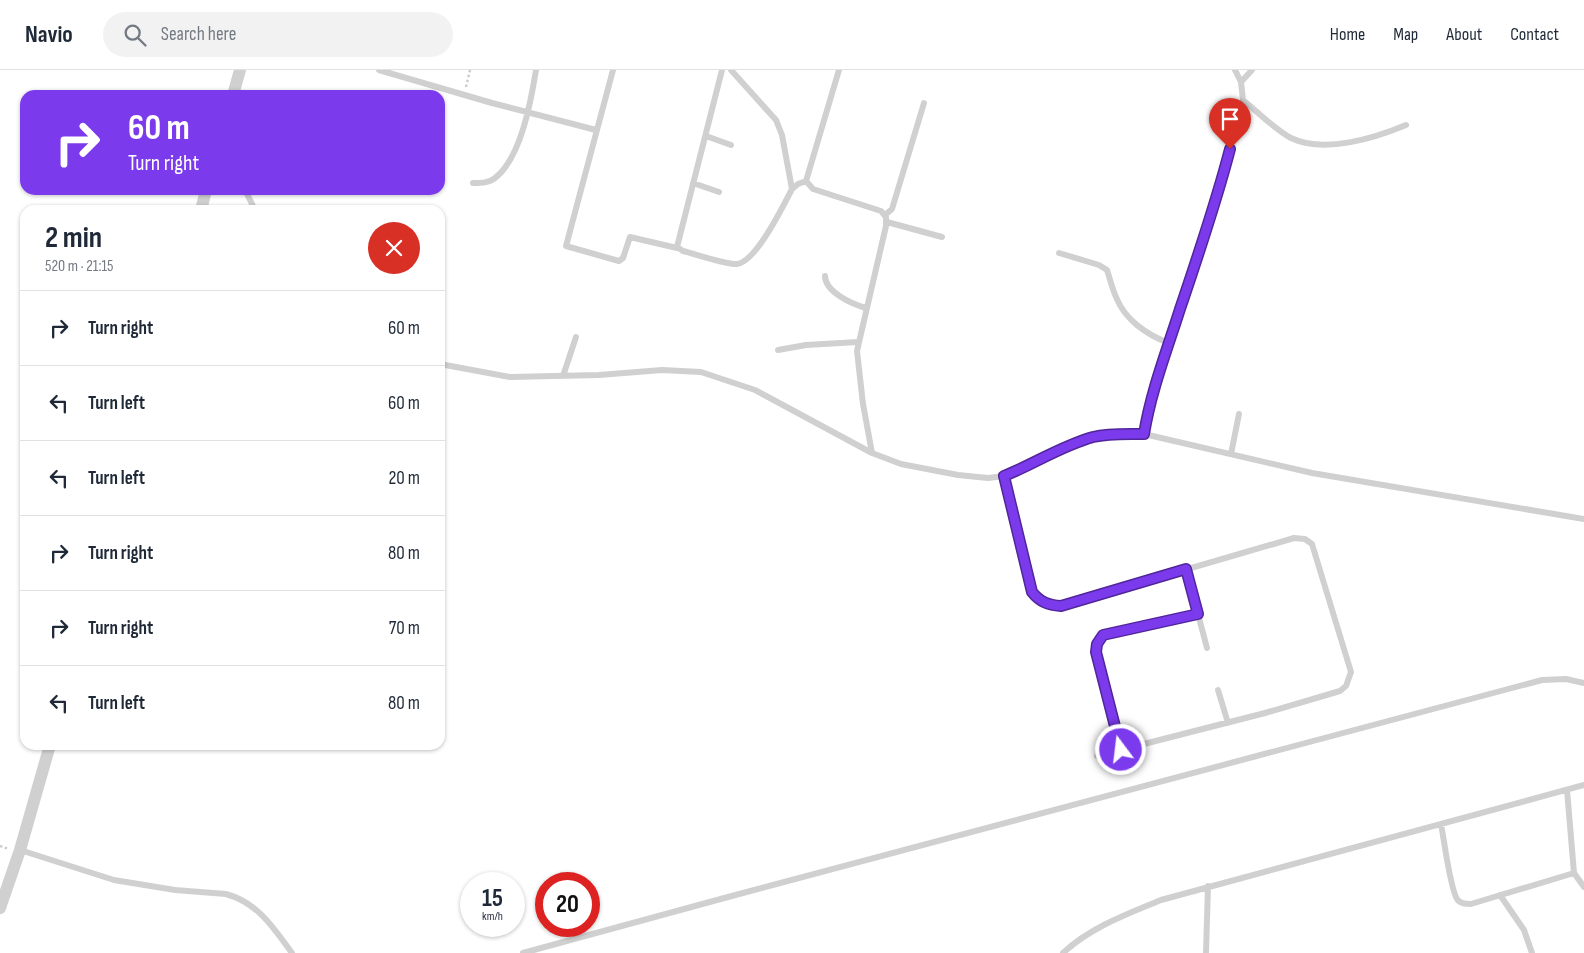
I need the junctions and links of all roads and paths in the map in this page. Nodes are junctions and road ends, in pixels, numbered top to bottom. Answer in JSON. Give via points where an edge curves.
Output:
{"nodes":[{"id":1,"x":240,"y":70,"type":"edge"},
{"id":2,"x":379,"y":70,"type":"edge"},
{"id":3,"x":470,"y":70,"type":"edge"},
{"id":4,"x":536,"y":70,"type":"edge"},
{"id":5,"x":612,"y":70,"type":"edge"},
{"id":6,"x":722,"y":70,"type":"edge"},
{"id":7,"x":730,"y":70,"type":"edge"},
{"id":8,"x":839,"y":70,"type":"edge"},
{"id":9,"x":1236,"y":70,"type":"edge"},
{"id":10,"x":1252,"y":70,"type":"edge"},
{"id":11,"x":1241,"y":82,"type":"junction"},
{"id":12,"x":234,"y":90,"type":"edge"},
{"id":13,"x":464,"y":95,"type":"junction"},
{"id":14,"x":1243,"y":100,"type":"junction"},
{"id":15,"x":924,"y":103,"type":"dead end"},
{"id":16,"x":526,"y":112,"type":"junction"},
{"id":17,"x":1406,"y":125,"type":"dead end"},
{"id":18,"x":596,"y":130,"type":"junction"},
{"id":19,"x":706,"y":136,"type":"junction"},
{"id":20,"x":731,"y":145,"type":"dead end"},
{"id":21,"x":806,"y":181,"type":"junction"},
{"id":22,"x":473,"y":183,"type":"dead end"},
{"id":23,"x":693,"y":184,"type":"junction"},
{"id":24,"x":792,"y":190,"type":"junction"},
{"id":25,"x":719,"y":192,"type":"dead end"},
{"id":26,"x":885,"y":215,"type":"junction"},
{"id":27,"x":887,"y":222,"type":"junction"},
{"id":28,"x":942,"y":237,"type":"dead end"},
{"id":29,"x":678,"y":248,"type":"junction"},
{"id":30,"x":1060,"y":253,"type":"dead end"},
{"id":31,"x":825,"y":276,"type":"dead end"},
{"id":32,"x":866,"y":308,"type":"junction"},
{"id":33,"x":576,"y":337,"type":"dead end"},
{"id":34,"x":858,"y":342,"type":"junction"},
{"id":35,"x":1169,"y":343,"type":"junction"},
{"id":36,"x":778,"y":350,"type":"dead end"},
{"id":37,"x":445,"y":365,"type":"edge"},
{"id":38,"x":563,"y":376,"type":"junction"},
{"id":39,"x":1239,"y":414,"type":"dead end"},
{"id":40,"x":1144,"y":434,"type":"junction"},
{"id":41,"x":872,"y":453,"type":"junction"},
{"id":42,"x":1231,"y":454,"type":"junction"},
{"id":43,"x":1004,"y":476,"type":"junction"},
{"id":44,"x":1584,"y":519,"type":"edge"},
{"id":45,"x":1186,"y":569,"type":"junction"},
{"id":46,"x":1198,"y":614,"type":"junction"},
{"id":47,"x":1207,"y":648,"type":"dead end"},
{"id":48,"x":1584,"y":683,"type":"edge"},
{"id":49,"x":1218,"y":690,"type":"dead end"},
{"id":50,"x":1228,"y":723,"type":"junction"},
{"id":51,"x":49,"y":750,"type":"edge"},
{"id":52,"x":1121,"y":750,"type":"junction"},
{"id":53,"x":1097,"y":756,"type":"dead end"},
{"id":54,"x":1584,"y":785,"type":"edge"},
{"id":55,"x":1567,"y":790,"type":"junction"},
{"id":56,"x":1440,"y":824,"type":"junction"},
{"id":57,"x":20,"y":850,"type":"junction"},
{"id":58,"x":1574,"y":873,"type":"junction"},
{"id":59,"x":1208,"y":886,"type":"junction"},
{"id":60,"x":1584,"y":887,"type":"edge"},
{"id":61,"x":1500,"y":895,"type":"junction"},
{"id":62,"x":0,"y":908,"type":"edge"},
{"id":63,"x":1062,"y":952,"type":"edge"},
{"id":64,"x":292,"y":953,"type":"edge"},
{"id":65,"x":523,"y":953,"type":"edge"},
{"id":66,"x":1206,"y":953,"type":"edge"},
{"id":67,"x":1532,"y":953,"type":"edge"}],
"edges":[{"from":1,"to":12,"type":"street"},
{"from":2,"to":13,"type":"lane"},
{"from":3,"to":13,"type":"path"},
{"from":4,"to":16,"type":"lane"},
{"from":5,"to":18,"type":"lane"},
{"from":6,"to":19,"type":"lane"},
{"from":7,"to":24,"type":"lane","via":[[776,120],[782,135]]},
{"from":8,"to":21,"type":"lane"},
{"from":9,"to":11,"type":"lane"},
{"from":10,"to":11,"type":"lane"},
{"from":11,"to":14,"type":"lane"},
{"from":13,"to":16,"type":"lane"},
{"from":14,"to":17,"type":"lane","via":[[1290,137],[1304,143],[1364,140]]},
{"from":14,"to":35,"type":"lane","via":[[1216,201]]},
{"from":15,"to":26,"type":"lane","via":[[892,210]]},
{"from":16,"to":18,"type":"lane"},
{"from":16,"to":22,"type":"lane","via":[[517,145],[505,168],[488,182]]},
{"from":18,"to":29,"type":"lane","via":[[567,247],[619,261],[630,237]]},
{"from":19,"to":20,"type":"lane"},
{"from":19,"to":23,"type":"lane"},
{"from":21,"to":24,"type":"lane"},
{"from":21,"to":26,"type":"lane","via":[[813,189]]},
{"from":23,"to":25,"type":"lane"},
{"from":23,"to":29,"type":"lane","via":[[676,244]]},
{"from":24,"to":29,"type":"lane","via":[[764,238],[743,262],[734,264]]},
{"from":26,"to":27,"type":"lane"},
{"from":27,"to":28,"type":"lane"},
{"from":27,"to":32,"type":"lane"},
{"from":30,"to":35,"type":"lane","via":[[1107,270],[1125,312],[1140,328]]},
{"from":31,"to":32,"type":"lane","via":[[826,282],[844,299]]},
{"from":32,"to":34,"type":"lane"},
{"from":33,"to":38,"type":"lane"},
{"from":34,"to":36,"type":"lane"},
{"from":34,"to":41,"type":"lane","via":[[857,359]]},
{"from":35,"to":40,"type":"lane"},
{"from":37,"to":38,"type":"lane","via":[[510,377]]},
{"from":38,"to":41,"type":"lane","via":[[662,370],[701,372],[755,390]]},
{"from":39,"to":42,"type":"lane"},
{"from":40,"to":42,"type":"lane"},
{"from":40,"to":43,"type":"lane","via":[[1095,436],[1052,452]]},
{"from":41,"to":43,"type":"lane","via":[[926,470],[988,478]]},
{"from":42,"to":44,"type":"lane","via":[[1312,473]]},
{"from":43,"to":45,"type":"lane","via":[[1032,592],[1038,600],[1061,606]]},
{"from":45,"to":46,"type":"lane"},
{"from":45,"to":50,"type":"lane","via":[[1294,538],[1305,539],[1312,544],[1351,672],[1346,686],[1340,691]]},
{"from":46,"to":47,"type":"lane"},
{"from":46,"to":52,"type":"lane","via":[[1103,635],[1097,644],[1096,652]]},
{"from":48,"to":65,"type":"lane","via":[[1566,679],[1542,680]]},
{"from":49,"to":50,"type":"lane"},
{"from":50,"to":52,"type":"lane"},
{"from":51,"to":57,"type":"street"},
{"from":52,"to":53,"type":"lane"},
{"from":54,"to":55,"type":"lane"},
{"from":55,"to":56,"type":"lane"},
{"from":55,"to":58,"type":"lane"},
{"from":56,"to":59,"type":"lane"},
{"from":56,"to":61,"type":"lane","via":[[1457,899],[1471,904]]},
{"from":57,"to":62,"type":"street"},
{"from":57,"to":64,"type":"lane","via":[[114,880],[238,897],[261,913]]},
{"from":58,"to":60,"type":"lane"},
{"from":58,"to":61,"type":"lane"},
{"from":59,"to":63,"type":"lane","via":[[1123,916],[1089,933]]},
{"from":59,"to":66,"type":"lane"},
{"from":61,"to":67,"type":"lane","via":[[1524,930]]}]}
